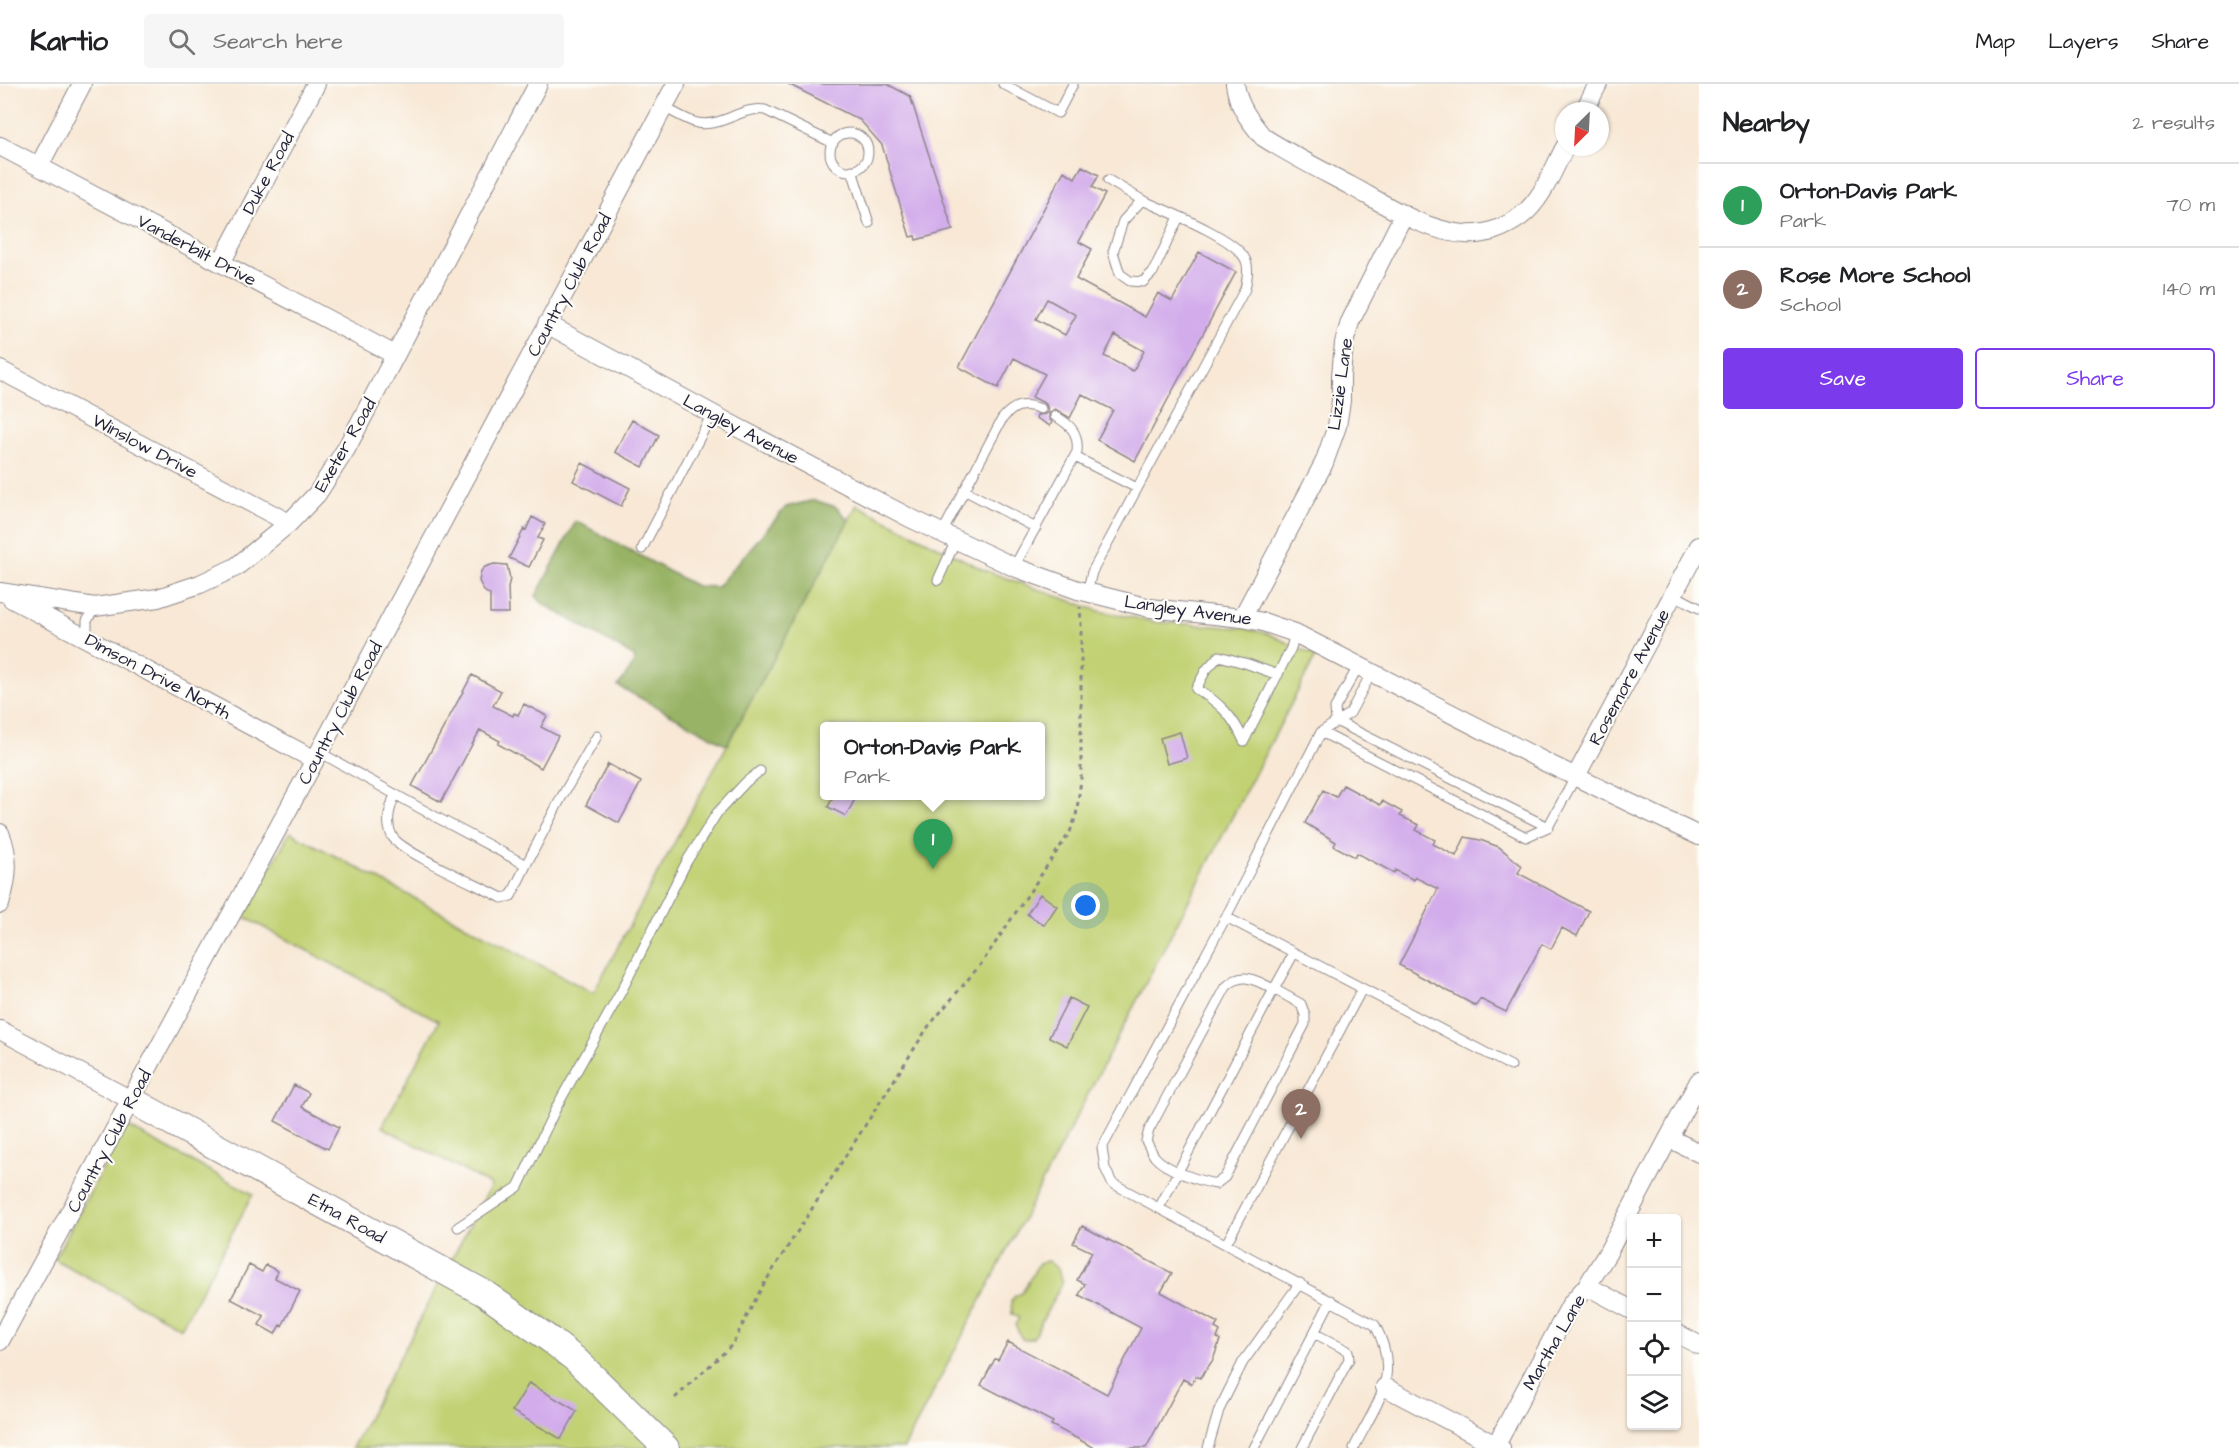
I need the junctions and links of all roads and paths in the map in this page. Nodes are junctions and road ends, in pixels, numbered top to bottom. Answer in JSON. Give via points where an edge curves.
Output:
{"nodes":[{"id":1,"x":82,"y":84,"type":"edge"},
{"id":2,"x":316,"y":84,"type":"edge"},
{"id":3,"x":538,"y":84,"type":"edge"},
{"id":4,"x":675,"y":84,"type":"edge"},
{"id":5,"x":1004,"y":84,"type":"edge"},
{"id":6,"x":1073,"y":84,"type":"edge"},
{"id":7,"x":1235,"y":84,"type":"edge"},
{"id":8,"x":1597,"y":84,"type":"edge"},
{"id":9,"x":1588,"y":102,"type":"edge"},
{"id":10,"x":663,"y":107,"type":"junction"},
{"id":11,"x":832,"y":143,"type":"junction"},
{"id":12,"x":0,"y":146,"type":"edge"},
{"id":13,"x":1560,"y":156,"type":"edge"},
{"id":14,"x":39,"y":166,"type":"junction"},
{"id":15,"x":852,"y":170,"type":"junction"},
{"id":16,"x":1108,"y":180,"type":"dead end"},
{"id":17,"x":1142,"y":200,"type":"junction"},
{"id":18,"x":1404,"y":214,"type":"junction"},
{"id":19,"x":1179,"y":217,"type":"junction"},
{"id":20,"x":869,"y":223,"type":"dead end"},
{"id":21,"x":221,"y":263,"type":"junction"},
{"id":22,"x":548,"y":324,"type":"junction"},
{"id":23,"x":395,"y":355,"type":"junction"},
{"id":24,"x":0,"y":370,"type":"edge"},
{"id":25,"x":1041,"y":409,"type":"dead end"},
{"id":26,"x":712,"y":414,"type":"junction"},
{"id":27,"x":1055,"y":416,"type":"dead end"},
{"id":28,"x":1075,"y":457,"type":"junction"},
{"id":29,"x":1137,"y":488,"type":"junction"},
{"id":30,"x":964,"y":490,"type":"junction"},
{"id":31,"x":289,"y":523,"type":"junction"},
{"id":32,"x":1036,"y":528,"type":"junction"},
{"id":33,"x":949,"y":536,"type":"junction"},
{"id":34,"x":1699,"y":546,"type":"edge"},
{"id":35,"x":642,"y":549,"type":"dead end"},
{"id":36,"x":1014,"y":567,"type":"junction"},
{"id":37,"x":938,"y":580,"type":"dead end"},
{"id":38,"x":1083,"y":592,"type":"junction"},
{"id":39,"x":0,"y":593,"type":"edge"},
{"id":40,"x":1674,"y":595,"type":"junction"},
{"id":41,"x":95,"y":607,"type":"junction"},
{"id":42,"x":1699,"y":608,"type":"edge"},
{"id":43,"x":1242,"y":618,"type":"junction"},
{"id":44,"x":1295,"y":633,"type":"junction"},
{"id":45,"x":87,"y":639,"type":"junction"},
{"id":46,"x":1365,"y":668,"type":"junction"},
{"id":47,"x":1278,"y":675,"type":"junction"},
{"id":48,"x":1336,"y":721,"type":"junction"},
{"id":49,"x":1321,"y":732,"type":"junction"},
{"id":50,"x":597,"y":736,"type":"dead end"},
{"id":51,"x":317,"y":756,"type":"junction"},
{"id":52,"x":760,"y":771,"type":"dead end"},
{"id":53,"x":1576,"y":776,"type":"junction"},
{"id":54,"x":395,"y":794,"type":"junction"},
{"id":55,"x":1548,"y":827,"type":"junction"},
{"id":56,"x":0,"y":833,"type":"edge"},
{"id":57,"x":1699,"y":836,"type":"edge"},
{"id":58,"x":526,"y":865,"type":"junction"},
{"id":59,"x":0,"y":904,"type":"edge"},
{"id":60,"x":1226,"y":917,"type":"junction"},
{"id":61,"x":1294,"y":953,"type":"junction"},
{"id":62,"x":1274,"y":989,"type":"junction"},
{"id":63,"x":1362,"y":989,"type":"junction"},
{"id":64,"x":0,"y":1030,"type":"edge"},
{"id":65,"x":1511,"y":1066,"type":"dead end"},
{"id":66,"x":1699,"y":1081,"type":"edge"},
{"id":67,"x":131,"y":1100,"type":"junction"},
{"id":68,"x":1669,"y":1138,"type":"junction"},
{"id":69,"x":1699,"y":1154,"type":"edge"},
{"id":70,"x":1178,"y":1171,"type":"junction"},
{"id":71,"x":1159,"y":1208,"type":"junction"},
{"id":72,"x":458,"y":1227,"type":"dead end"},
{"id":73,"x":1226,"y":1244,"type":"junction"},
{"id":74,"x":1300,"y":1283,"type":"junction"},
{"id":75,"x":1587,"y":1286,"type":"junction"},
{"id":76,"x":1331,"y":1300,"type":"junction"},
{"id":77,"x":1627,"y":1307,"type":"edge"},
{"id":78,"x":1314,"y":1333,"type":"junction"},
{"id":79,"x":1681,"y":1336,"type":"edge"},
{"id":80,"x":0,"y":1341,"type":"edge"},
{"id":81,"x":1699,"y":1345,"type":"edge"},
{"id":82,"x":1385,"y":1387,"type":"junction"},
{"id":83,"x":675,"y":1398,"type":"dead end"},
{"id":84,"x":1498,"y":1446,"type":"edge"},
{"id":85,"x":666,"y":1448,"type":"edge"},
{"id":86,"x":1208,"y":1448,"type":"edge"},
{"id":87,"x":1254,"y":1448,"type":"edge"},
{"id":88,"x":1302,"y":1448,"type":"edge"},
{"id":89,"x":1354,"y":1448,"type":"edge"}],
"edges":[{"from":1,"to":14,"type":"street"},
{"from":2,"to":21,"type":"street","name":"Duke Road"},
{"from":3,"to":23,"type":"street","name":"Exeter Road"},
{"from":4,"to":10,"type":"street","name":"Country Club Road"},
{"from":5,"to":6,"type":"lane","via":[[1058,113]]},
{"from":7,"to":18,"type":"street","via":[[1246,118],[1263,137]]},
{"from":8,"to":9,"type":"street"},
{"from":10,"to":11,"type":"lane","via":[[698,123],[711,123],[754,108],[765,110]]},
{"from":10,"to":22,"type":"street","name":"Country Club Road"},
{"from":11,"to":15,"type":"lane","via":[[830,153],[835,164]]},
{"from":11,"to":15,"type":"lane","via":[[838,136],[850,133],[865,142],[866,160]]},
{"from":12,"to":14,"type":"street","name":"Vanderbilt Drive"},
{"from":13,"to":18,"type":"street","via":[[1533,204],[1498,229],[1483,234],[1459,234]]},
{"from":14,"to":21,"type":"street","name":"Vanderbilt Drive"},
{"from":15,"to":20,"type":"lane"},
{"from":16,"to":17,"type":"lane"},
{"from":17,"to":19,"type":"lane"},
{"from":17,"to":19,"type":"lane","via":[[1123,221],[1113,252],[1120,274],[1130,281],[1143,282],[1153,272]]},
{"from":18,"to":43,"type":"street","name":"Lizzie Lane","via":[[1350,322],[1344,343],[1337,426],[1324,463]]},
{"from":19,"to":29,"type":"lane","via":[[1233,245],[1245,258],[1248,274],[1245,289]]},
{"from":21,"to":23,"type":"street","name":"Vanderbilt Drive"},
{"from":22,"to":26,"type":"street","name":"Langley Avenue"},
{"from":22,"to":51,"type":"street","name":"Country Club Road"},
{"from":23,"to":31,"type":"street","name":"Exeter Road","via":[[317,494]]},
{"from":24,"to":31,"type":"street","name":"Winslow Drive"},
{"from":25,"to":30,"type":"lane","via":[[1029,404],[1010,410]]},
{"from":26,"to":33,"type":"street","name":"Langley Avenue"},
{"from":26,"to":35,"type":"lane"},
{"from":27,"to":28,"type":"lane","via":[[1074,430],[1078,440]]},
{"from":28,"to":29,"type":"lane"},
{"from":28,"to":32,"type":"lane"},
{"from":29,"to":38,"type":"lane"},
{"from":30,"to":32,"type":"lane"},
{"from":30,"to":33,"type":"lane"},
{"from":31,"to":41,"type":"street","name":"Exeter Road","via":[[236,567],[200,584],[158,598]]},
{"from":32,"to":36,"type":"lane"},
{"from":33,"to":36,"type":"street","name":"Langley Avenue"},
{"from":33,"to":37,"type":"lane"},
{"from":34,"to":40,"type":"street","name":"Rosemore Avenue"},
{"from":36,"to":38,"type":"street","name":"Langley Avenue"},
{"from":38,"to":43,"type":"street","name":"Langley Avenue","via":[[1150,608]]},
{"from":38,"to":83,"type":"path","via":[[1081,780],[1070,832],[981,964],[928,1027],[762,1287],[732,1345]]},
{"from":39,"to":41,"type":"street","name":"Exeter Road"},
{"from":39,"to":45,"type":"street","name":"Dimson Drive North"},
{"from":40,"to":42,"type":"lane"},
{"from":40,"to":53,"type":"street","name":"Rosemore Avenue"},
{"from":41,"to":45,"type":"lane","via":[[87,621]]},
{"from":43,"to":44,"type":"street","name":"Langley Avenue"},
{"from":44,"to":46,"type":"street","name":"Langley Avenue"},
{"from":44,"to":47,"type":"lane"},
{"from":45,"to":51,"type":"street","name":"Dimson Drive North"},
{"from":46,"to":48,"type":"lane","via":[[1335,708]]},
{"from":46,"to":48,"type":"lane","via":[[1350,713]]},
{"from":46,"to":53,"type":"street","name":"Langley Avenue"},
{"from":47,"to":47,"type":"lane","via":[[1244,741],[1223,707],[1196,689],[1219,656]]},
{"from":48,"to":49,"type":"lane"},
{"from":48,"to":55,"type":"lane"},
{"from":49,"to":55,"type":"lane","via":[[1526,837]]},
{"from":49,"to":60,"type":"lane"},
{"from":50,"to":58,"type":"lane"},
{"from":51,"to":54,"type":"lane"},
{"from":51,"to":67,"type":"street","name":"Country Club Road"},
{"from":52,"to":72,"type":"lane","via":[[717,813],[687,861],[518,1187]]},
{"from":53,"to":55,"type":"lane"},
{"from":53,"to":57,"type":"street","name":"Langley Avenue"},
{"from":54,"to":58,"type":"lane"},
{"from":54,"to":58,"type":"lane","via":[[388,816],[392,837],[408,850],[502,898],[511,896]]},
{"from":56,"to":59,"type":"street","via":[[8,866]]},
{"from":60,"to":61,"type":"lane"},
{"from":60,"to":71,"type":"lane","via":[[1102,1148],[1112,1183]]},
{"from":61,"to":62,"type":"lane"},
{"from":61,"to":63,"type":"lane"},
{"from":62,"to":70,"type":"lane"},
{"from":62,"to":70,"type":"lane","via":[[1245,977],[1233,979],[1149,1130],[1146,1141],[1157,1159]]},
{"from":62,"to":70,"type":"lane","via":[[1301,1004],[1305,1024],[1225,1177],[1216,1184],[1195,1180]]},
{"from":63,"to":65,"type":"lane"},
{"from":63,"to":73,"type":"lane"},
{"from":64,"to":67,"type":"street","name":"Etna Road"},
{"from":66,"to":68,"type":"street","name":"Martha Lane"},
{"from":67,"to":80,"type":"street","name":"Country Club Road"},
{"from":67,"to":85,"type":"street","name":"Etna Road","via":[[506,1308],[575,1359]]},
{"from":68,"to":69,"type":"street"},
{"from":68,"to":75,"type":"street","name":"Martha Lane"},
{"from":70,"to":71,"type":"lane"},
{"from":71,"to":73,"type":"lane"},
{"from":73,"to":74,"type":"lane"},
{"from":74,"to":76,"type":"lane"},
{"from":74,"to":86,"type":"lane","via":[[1243,1362],[1219,1410]]},
{"from":75,"to":77,"type":"street"},
{"from":75,"to":84,"type":"street","name":"Martha Lane","via":[[1571,1304]]},
{"from":76,"to":78,"type":"lane"},
{"from":76,"to":82,"type":"lane","via":[[1375,1325],[1385,1344]]},
{"from":78,"to":87,"type":"lane"},
{"from":78,"to":88,"type":"lane","via":[[1348,1351],[1348,1359]]},
{"from":79,"to":81,"type":"street"},
{"from":82,"to":84,"type":"street"},
{"from":82,"to":89,"type":"lane"}]}
